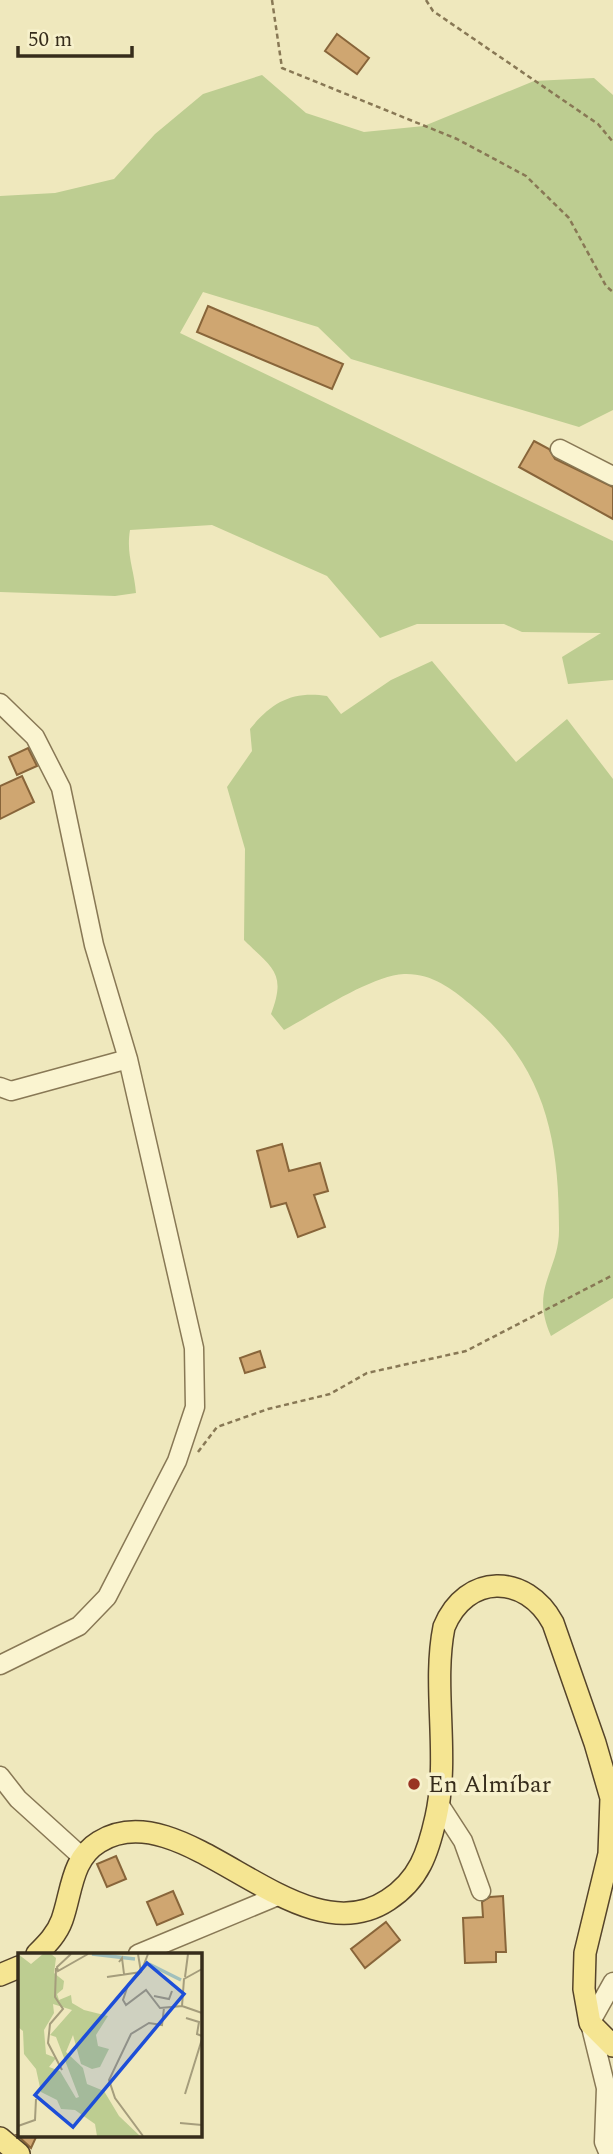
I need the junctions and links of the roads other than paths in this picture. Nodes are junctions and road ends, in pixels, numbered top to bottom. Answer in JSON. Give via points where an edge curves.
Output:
{"nodes":[{"id":1,"x":560,"y":449,"type":"dead end"},
{"id":2,"x":613,"y":476,"type":"edge"},
{"id":3,"x":0,"y":703,"type":"edge"},
{"id":4,"x":128,"y":1059,"type":"junction"},
{"id":5,"x":0,"y":1087,"type":"edge"},
{"id":6,"x":0,"y":1665,"type":"edge"},
{"id":7,"x":0,"y":1776,"type":"edge"},
{"id":8,"x":439,"y":1804,"type":"junction"},
{"id":9,"x":82,"y":1857,"type":"junction"},
{"id":10,"x":481,"y":1891,"type":"dead end"},
{"id":11,"x":280,"y":1895,"type":"junction"},
{"id":12,"x":38,"y":1953,"type":"edge"},
{"id":13,"x":143,"y":1953,"type":"edge"},
{"id":14,"x":18,"y":1967,"type":"edge"},
{"id":15,"x":0,"y":1975,"type":"edge"},
{"id":16,"x":613,"y":1982,"type":"edge"},
{"id":17,"x":590,"y":2023,"type":"junction"},
{"id":18,"x":613,"y":2046,"type":"edge"},
{"id":19,"x":0,"y":2138,"type":"edge"},
{"id":20,"x":19,"y":2154,"type":"edge"},
{"id":21,"x":609,"y":2154,"type":"edge"}],
"edges":[{"from":1,"to":2,"type":"street"},
{"from":3,"to":4,"type":"street","via":[[34,737],[61,788],[94,945]]},
{"from":4,"to":5,"type":"street","via":[[11,1090]]},
{"from":4,"to":6,"type":"street","via":[[194,1348],[195,1407],[177,1461],[107,1597],[79,1626]]},
{"from":7,"to":9,"type":"street","via":[[18,1800]]},
{"from":8,"to":10,"type":"street","via":[[463,1841]]},
{"from":8,"to":11,"type":"main road","via":[[428,1855],[407,1888],[375,1909],[332,1915]]},
{"from":8,"to":17,"type":"main road","via":[[444,1627],[455,1606],[474,1592],[496,1586],[518,1589],[532,1596],[553,1623],[611,1798],[609,1854],[585,1953],[584,1989]]},
{"from":9,"to":11,"type":"main road","via":[[120,1832],[142,1831],[164,1836]]},
{"from":9,"to":12,"type":"main road","via":[[61,1922]]},
{"from":11,"to":13,"type":"street"},
{"from":14,"to":15,"type":"main road"},
{"from":16,"to":17,"type":"street"},
{"from":17,"to":18,"type":"main road"},
{"from":17,"to":21,"type":"street","via":[[606,2088],[604,2142]]},
{"from":19,"to":20,"type":"main road"}]}
